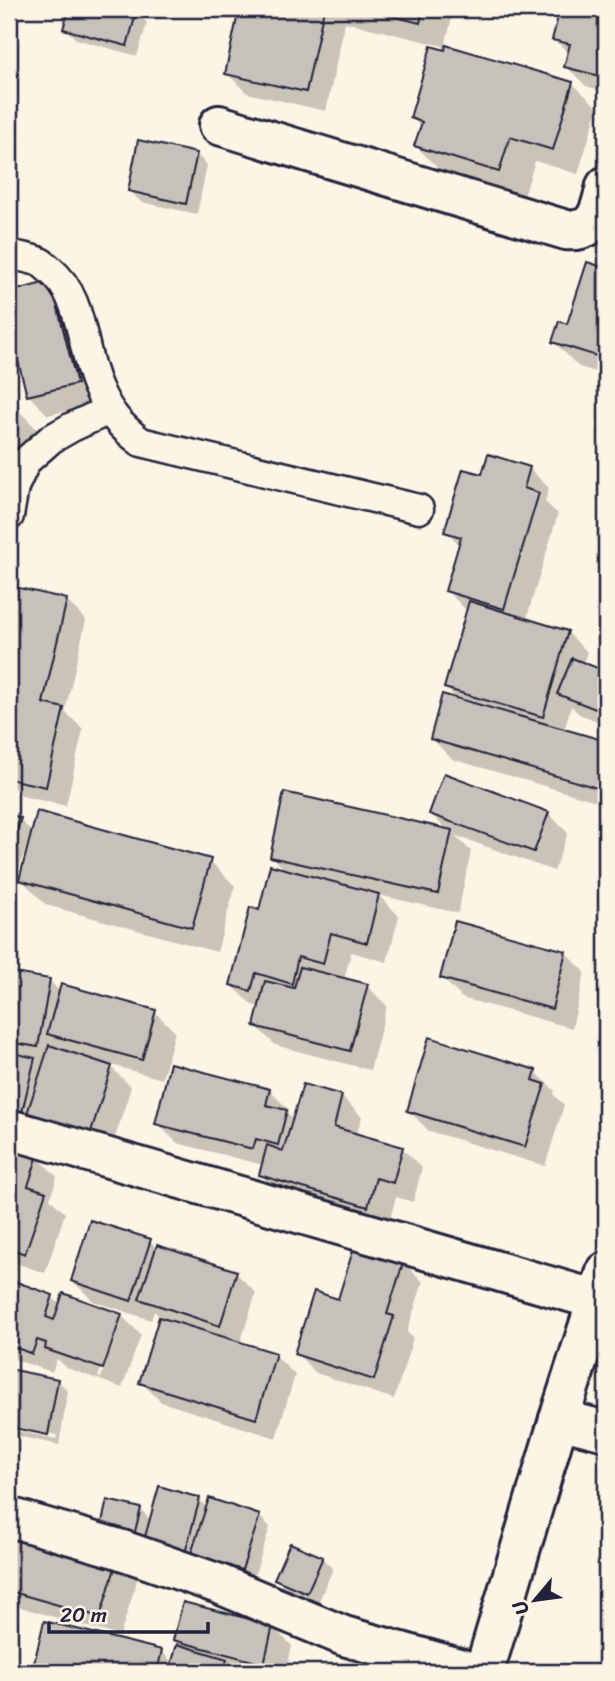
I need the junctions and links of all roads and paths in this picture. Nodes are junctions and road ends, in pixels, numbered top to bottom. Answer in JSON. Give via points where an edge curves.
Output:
{"nodes":[{"id":1,"x":219,"y":125,"type":"dead end"},
{"id":2,"x":606,"y":186,"type":"edge"},
{"id":3,"x":9,"y":254,"type":"edge"},
{"id":4,"x":109,"y":410,"type":"junction"},
{"id":5,"x":419,"y":509,"type":"dead end"},
{"id":6,"x":9,"y":516,"type":"edge"},
{"id":7,"x":9,"y":1129,"type":"edge"},
{"id":8,"x":602,"y":1286,"type":"edge"},
{"id":9,"x":559,"y":1419,"type":"junction"},
{"id":10,"x":606,"y":1431,"type":"edge"},
{"id":11,"x":9,"y":1517,"type":"edge"},
{"id":12,"x":473,"y":1672,"type":"edge"},
{"id":13,"x":484,"y":1672,"type":"edge"}],
"edges":[{"from":1,"to":2,"type":"main road","via":[[566,230],[585,228],[598,216]]},
{"from":3,"to":4,"type":"lane","via":[[40,262],[68,293],[96,386]]},
{"from":4,"to":5,"type":"lane","via":[[123,429],[141,442]]},
{"from":4,"to":6,"type":"lane","via":[[51,439],[26,461],[14,487]]},
{"from":7,"to":8,"type":"main road"},
{"from":8,"to":9,"type":"main road"},
{"from":9,"to":10,"type":"main road"},
{"from":9,"to":13,"type":"main road"},
{"from":11,"to":12,"type":"main road","via":[[219,1584],[344,1636]]}]}
